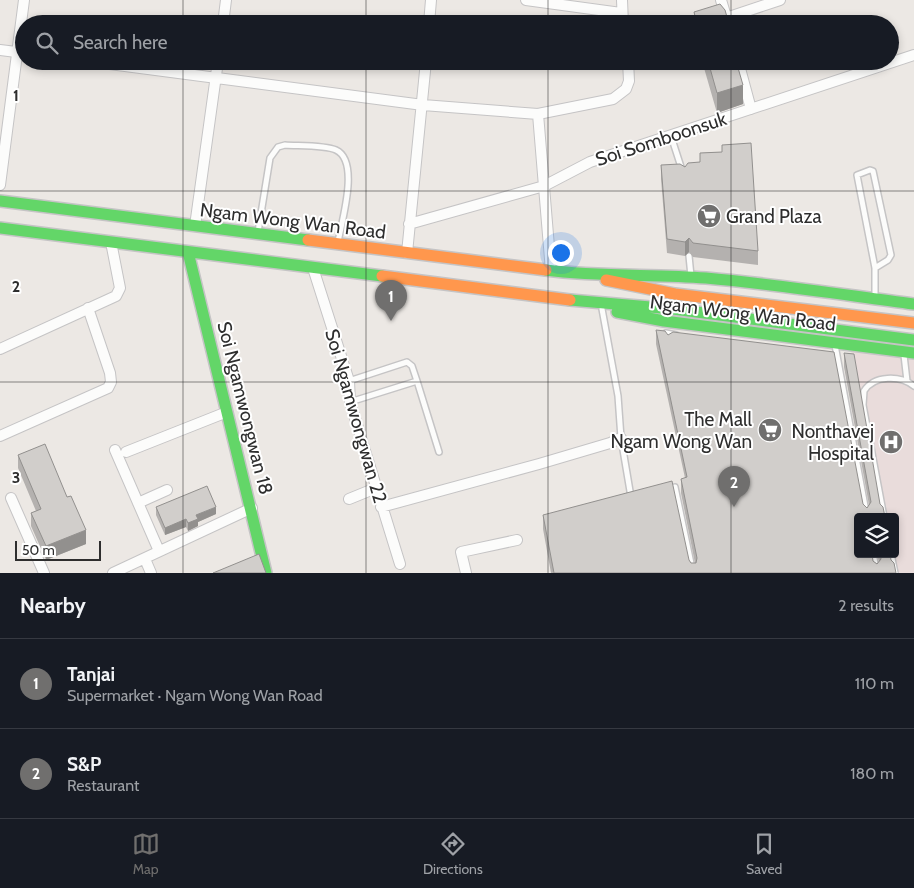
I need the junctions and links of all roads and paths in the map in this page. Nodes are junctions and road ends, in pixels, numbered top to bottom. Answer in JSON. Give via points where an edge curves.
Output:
{"nodes":[{"id":1,"x":24,"y":0,"type":"edge"},
{"id":2,"x":226,"y":0,"type":"edge"},
{"id":3,"x":431,"y":0,"type":"edge"},
{"id":4,"x":526,"y":0,"type":"edge"},
{"id":5,"x":622,"y":0,"type":"edge"},
{"id":6,"x":721,"y":0,"type":"edge"},
{"id":7,"x":780,"y":0,"type":"edge"},
{"id":8,"x":621,"y":13,"type":"joint"},
{"id":9,"x":23,"y":15,"type":"edge"},
{"id":10,"x":224,"y":15,"type":"edge"},
{"id":11,"x":430,"y":15,"type":"edge"},
{"id":12,"x":725,"y":15,"type":"edge"},
{"id":13,"x":742,"y":15,"type":"edge"},
{"id":14,"x":0,"y":50,"type":"edge"},
{"id":15,"x":15,"y":52,"type":"edge"},
{"id":16,"x":914,"y":55,"type":"edge"},
{"id":17,"x":899,"y":60,"type":"edge"},
{"id":18,"x":18,"y":70,"type":"edge"},
{"id":19,"x":155,"y":70,"type":"edge"},
{"id":20,"x":217,"y":70,"type":"edge"},
{"id":21,"x":425,"y":70,"type":"edge"},
{"id":22,"x":628,"y":70,"type":"edge"},
{"id":23,"x":740,"y":70,"type":"edge"},
{"id":24,"x":869,"y":70,"type":"edge"},
{"id":25,"x":216,"y":78,"type":"junction"},
{"id":26,"x":423,"y":105,"type":"junction"},
{"id":27,"x":751,"y":109,"type":"junction"},
{"id":28,"x":538,"y":114,"type":"junction"},
{"id":29,"x":672,"y":136,"type":"junction"},
{"id":30,"x":684,"y":177,"type":"edge"},
{"id":31,"x":0,"y":185,"type":"edge"},
{"id":32,"x":544,"y":186,"type":"junction"},
{"id":33,"x":0,"y":201,"type":"edge"},
{"id":34,"x":409,"y":224,"type":"junction"},
{"id":35,"x":195,"y":226,"type":"junction"},
{"id":36,"x":0,"y":228,"type":"edge"},
{"id":37,"x":258,"y":234,"type":"junction"},
{"id":38,"x":111,"y":242,"type":"junction"},
{"id":39,"x":338,"y":244,"type":"junction"},
{"id":40,"x":188,"y":252,"type":"junction"},
{"id":41,"x":407,"y":253,"type":"junction"},
{"id":42,"x":689,"y":256,"type":"dead end"},
{"id":43,"x":313,"y":268,"type":"junction"},
{"id":44,"x":875,"y":268,"type":"junction"},
{"id":45,"x":551,"y":271,"type":"junction"},
{"id":46,"x":582,"y":275,"type":"junction"},
{"id":47,"x":691,"y":276,"type":"junction"},
{"id":48,"x":874,"y":299,"type":"junction"},
{"id":49,"x":570,"y":300,"type":"junction"},
{"id":50,"x":914,"y":304,"type":"edge"},
{"id":51,"x":88,"y":308,"type":"junction"},
{"id":52,"x":602,"y":309,"type":"junction"},
{"id":53,"x":664,"y":321,"type":"junction"},
{"id":54,"x":914,"y":324,"type":"edge"},
{"id":55,"x":666,"y":333,"type":"junction"},
{"id":56,"x":679,"y":336,"type":"edge"},
{"id":57,"x":668,"y":340,"type":"edge"},
{"id":58,"x":914,"y":340,"type":"edge"},
{"id":59,"x":832,"y":344,"type":"junction"},
{"id":60,"x":0,"y":349,"type":"edge"},
{"id":61,"x":909,"y":352,"type":"edge"},
{"id":62,"x":349,"y":381,"type":"junction"},
{"id":63,"x":417,"y":381,"type":"junction"},
{"id":64,"x":908,"y":381,"type":"junction"},
{"id":65,"x":914,"y":386,"type":"edge"},
{"id":66,"x":350,"y":402,"type":"junction"},
{"id":67,"x":227,"y":412,"type":"junction"},
{"id":68,"x":0,"y":436,"type":"edge"},
{"id":69,"x":621,"y":438,"type":"junction"},
{"id":70,"x":115,"y":450,"type":"dead end"},
{"id":71,"x":126,"y":452,"type":"dead end"},
{"id":72,"x":439,"y":452,"type":"dead end"},
{"id":73,"x":376,"y":488,"type":"junction"},
{"id":74,"x":167,"y":490,"type":"dead end"},
{"id":75,"x":657,"y":491,"type":"edge"},
{"id":76,"x":640,"y":495,"type":"edge"},
{"id":77,"x":11,"y":498,"type":"dead end"},
{"id":78,"x":349,"y":499,"type":"dead end"},
{"id":79,"x":138,"y":503,"type":"junction"},
{"id":80,"x":381,"y":507,"type":"junction"},
{"id":81,"x":252,"y":508,"type":"junction"},
{"id":82,"x":865,"y":513,"type":"edge"},
{"id":83,"x":883,"y":513,"type":"edge"},
{"id":84,"x":517,"y":540,"type":"dead end"},
{"id":85,"x":159,"y":551,"type":"junction"},
{"id":86,"x":874,"y":558,"type":"edge"},
{"id":87,"x":892,"y":558,"type":"edge"},
{"id":88,"x":145,"y":559,"type":"junction"},
{"id":89,"x":400,"y":564,"type":"dead end"},
{"id":90,"x":44,"y":573,"type":"edge"},
{"id":91,"x":112,"y":573,"type":"edge"},
{"id":92,"x":151,"y":573,"type":"edge"},
{"id":93,"x":266,"y":573,"type":"edge"},
{"id":94,"x":466,"y":573,"type":"edge"},
{"id":95,"x":693,"y":573,"type":"edge"},
{"id":96,"x":877,"y":573,"type":"edge"},
{"id":97,"x":895,"y":573,"type":"edge"}],
"edges":[{"from":1,"to":9,"type":"street"},
{"from":2,"to":10,"type":"street"},
{"from":3,"to":11,"type":"street"},
{"from":4,"to":8,"type":"street"},
{"from":5,"to":8,"type":"street"},
{"from":6,"to":12,"type":"street"},
{"from":7,"to":13,"type":"street"},
{"from":14,"to":15,"type":"street"},
{"from":16,"to":17,"type":"street","name":"Soi Somboonsuk"},
{"from":18,"to":31,"type":"street"},
{"from":19,"to":25,"type":"street"},
{"from":20,"to":25,"type":"street"},
{"from":21,"to":26,"type":"street"},
{"from":22,"to":28,"type":"street","via":[[626,89],[613,98]]},
{"from":23,"to":27,"type":"street"},
{"from":24,"to":27,"type":"street","name":"Soi Somboonsuk"},
{"from":25,"to":26,"type":"street"},
{"from":25,"to":35,"type":"street"},
{"from":26,"to":28,"type":"street"},
{"from":26,"to":34,"type":"street"},
{"from":27,"to":29,"type":"street","name":"Soi Somboonsuk"},
{"from":28,"to":32,"type":"street"},
{"from":29,"to":30,"type":"lane"},
{"from":29,"to":32,"type":"street","name":"Soi Somboonsuk","via":[[590,162]]},
{"from":32,"to":34,"type":"street","name":"Soi Somboonsuk"},
{"from":32,"to":45,"type":"street"},
{"from":33,"to":35,"type":"main road","name":"Ngam Wong Wan Road"},
{"from":34,"to":41,"type":"street"},
{"from":35,"to":37,"type":"main road","name":"Ngam Wong Wan Road"},
{"from":36,"to":38,"type":"main road","name":"Ngam Wong Wan Road"},
{"from":37,"to":39,"type":"main road","name":"Ngam Wong Wan Road"},
{"from":37,"to":39,"type":"lane","via":[[270,158],[278,147],[335,149],[344,156],[349,173]]},
{"from":38,"to":40,"type":"main road","name":"Ngam Wong Wan Road"},
{"from":38,"to":51,"type":"street","via":[[119,293]]},
{"from":39,"to":41,"type":"main road","name":"Ngam Wong Wan Road"},
{"from":40,"to":43,"type":"main road","name":"Ngam Wong Wan Road"},
{"from":40,"to":67,"type":"main road","name":"Soi Ngamwongwan 18"},
{"from":41,"to":45,"type":"main road","name":"Ngam Wong Wan Road"},
{"from":42,"to":47,"type":"lane"},
{"from":43,"to":49,"type":"main road","name":"Ngam Wong Wan Road"},
{"from":43,"to":62,"type":"street","name":"Soi Ngamwongwan 22"},
{"from":44,"to":44,"type":"lane","via":[[857,175],[870,170],[873,171],[891,255]]},
{"from":44,"to":48,"type":"lane"},
{"from":45,"to":46,"type":"main road","name":"Ngam Wong Wan Road"},
{"from":46,"to":47,"type":"main road","name":"Ngam Wong Wan Road","via":[[652,273]]},
{"from":46,"to":54,"type":"main road","name":"Ngam Wong Wan Road","via":[[675,294]]},
{"from":47,"to":48,"type":"main road","name":"Ngam Wong Wan Road"},
{"from":48,"to":50,"type":"main road","name":"Ngam Wong Wan Road"},
{"from":49,"to":52,"type":"main road","name":"Ngam Wong Wan Road"},
{"from":49,"to":58,"type":"main road","name":"Ngam Wong Wan Road","via":[[673,309]]},
{"from":51,"to":60,"type":"street"},
{"from":51,"to":68,"type":"street","via":[[110,373],[108,388]]},
{"from":52,"to":53,"type":"main road","name":"Ngam Wong Wan Road"},
{"from":52,"to":69,"type":"lane","via":[[618,396]]},
{"from":53,"to":55,"type":"lane"},
{"from":53,"to":59,"type":"main road","name":"Ngam Wong Wan Road"},
{"from":55,"to":56,"type":"lane"},
{"from":55,"to":57,"type":"lane"},
{"from":59,"to":61,"type":"main road","name":"Ngam Wong Wan Road"},
{"from":59,"to":82,"type":"lane"},
{"from":61,"to":64,"type":"lane"},
{"from":62,"to":63,"type":"lane","via":[[407,362],[412,366]]},
{"from":62,"to":66,"type":"street","name":"Soi Ngamwongwan 22"},
{"from":63,"to":66,"type":"lane"},
{"from":63,"to":72,"type":"lane"},
{"from":64,"to":65,"type":"lane"},
{"from":64,"to":83,"type":"lane","via":[[874,381],[868,385],[862,398]]},
{"from":66,"to":73,"type":"street","name":"Soi Ngamwongwan 22"},
{"from":67,"to":71,"type":"street"},
{"from":67,"to":81,"type":"main road","name":"Soi Ngamwongwan 18"},
{"from":69,"to":76,"type":"lane","via":[[631,496]]},
{"from":69,"to":80,"type":"street"},
{"from":70,"to":79,"type":"street"},
{"from":73,"to":78,"type":"street"},
{"from":73,"to":80,"type":"street","name":"Soi Ngamwongwan 22"},
{"from":74,"to":79,"type":"street"},
{"from":75,"to":95,"type":"lane","via":[[675,487]]},
{"from":77,"to":90,"type":"street"},
{"from":79,"to":85,"type":"street"},
{"from":80,"to":89,"type":"street","name":"Soi Ngamwongwan 22"},
{"from":81,"to":85,"type":"street"},
{"from":81,"to":93,"type":"main road","name":"Soi Ngamwongwan 18"},
{"from":84,"to":94,"type":"street","via":[[461,552]]},
{"from":85,"to":88,"type":"street"},
{"from":86,"to":96,"type":"lane"},
{"from":87,"to":97,"type":"lane"},
{"from":88,"to":91,"type":"street"},
{"from":88,"to":92,"type":"street"}]}
